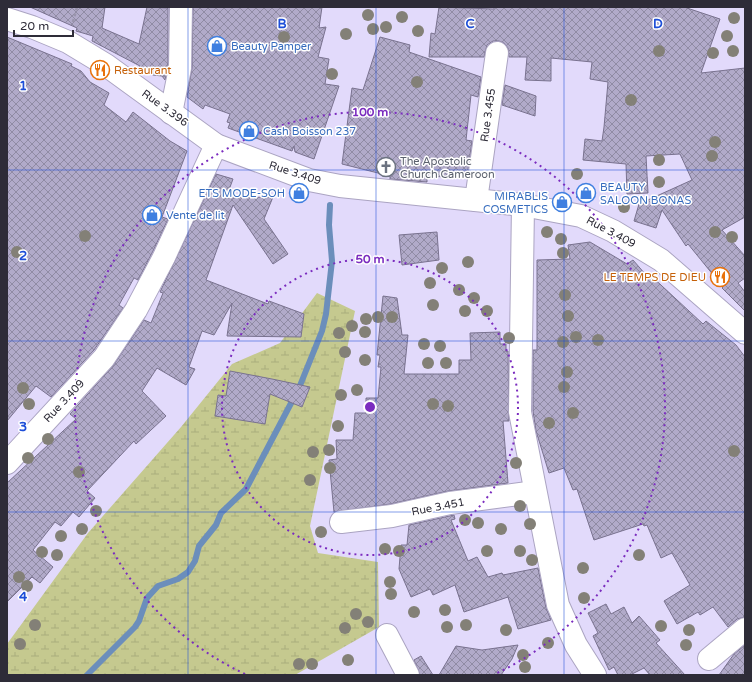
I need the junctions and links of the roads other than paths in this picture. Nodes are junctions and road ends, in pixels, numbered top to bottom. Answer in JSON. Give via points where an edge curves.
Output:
{"nodes":[{"id":1,"x":181,"y":7,"type":"edge"},
{"id":2,"x":7,"y":19,"type":"edge"},
{"id":3,"x":497,"y":53,"type":"dead end"},
{"id":4,"x":172,"y":113,"type":"junction"},
{"id":5,"x":216,"y":145,"type":"junction"},
{"id":6,"x":476,"y":200,"type":"junction"},
{"id":7,"x":523,"y":205,"type":"junction"},
{"id":8,"x":745,"y":333,"type":"edge"},
{"id":9,"x":7,"y":463,"type":"edge"},
{"id":10,"x":535,"y":492,"type":"junction"},
{"id":11,"x":341,"y":522,"type":"dead end"},
{"id":12,"x":745,"y":629,"type":"edge"},
{"id":13,"x":387,"y":635,"type":"dead end"},
{"id":14,"x":709,"y":659,"type":"dead end"},
{"id":15,"x":408,"y":675,"type":"edge"},
{"id":16,"x":595,"y":675,"type":"edge"}],
"edges":[{"from":1,"to":4,"type":"street","via":[[180,68]]},
{"from":2,"to":4,"type":"street","name":"Rue 3.396","via":[[68,42],[106,65]]},
{"from":3,"to":6,"type":"street","name":"Rue 3.455"},
{"from":4,"to":5,"type":"street","name":"Rue 3.396"},
{"from":5,"to":6,"type":"street","name":"Rue 3.409","via":[[309,180],[340,186]]},
{"from":5,"to":9,"type":"street","name":"Rue 3.409","via":[[164,257],[136,310],[104,358]]},
{"from":6,"to":7,"type":"street","name":"Rue 3.409"},
{"from":7,"to":8,"type":"street","name":"Rue 3.409","via":[[581,216],[613,231],[661,260]]},
{"from":7,"to":10,"type":"street","via":[[519,399]]},
{"from":10,"to":11,"type":"street","name":"Rue 3.451","via":[[450,503],[392,516]]},
{"from":10,"to":16,"type":"street","via":[[558,605],[576,646]]},
{"from":12,"to":14,"type":"street"},
{"from":13,"to":15,"type":"street"}]}
